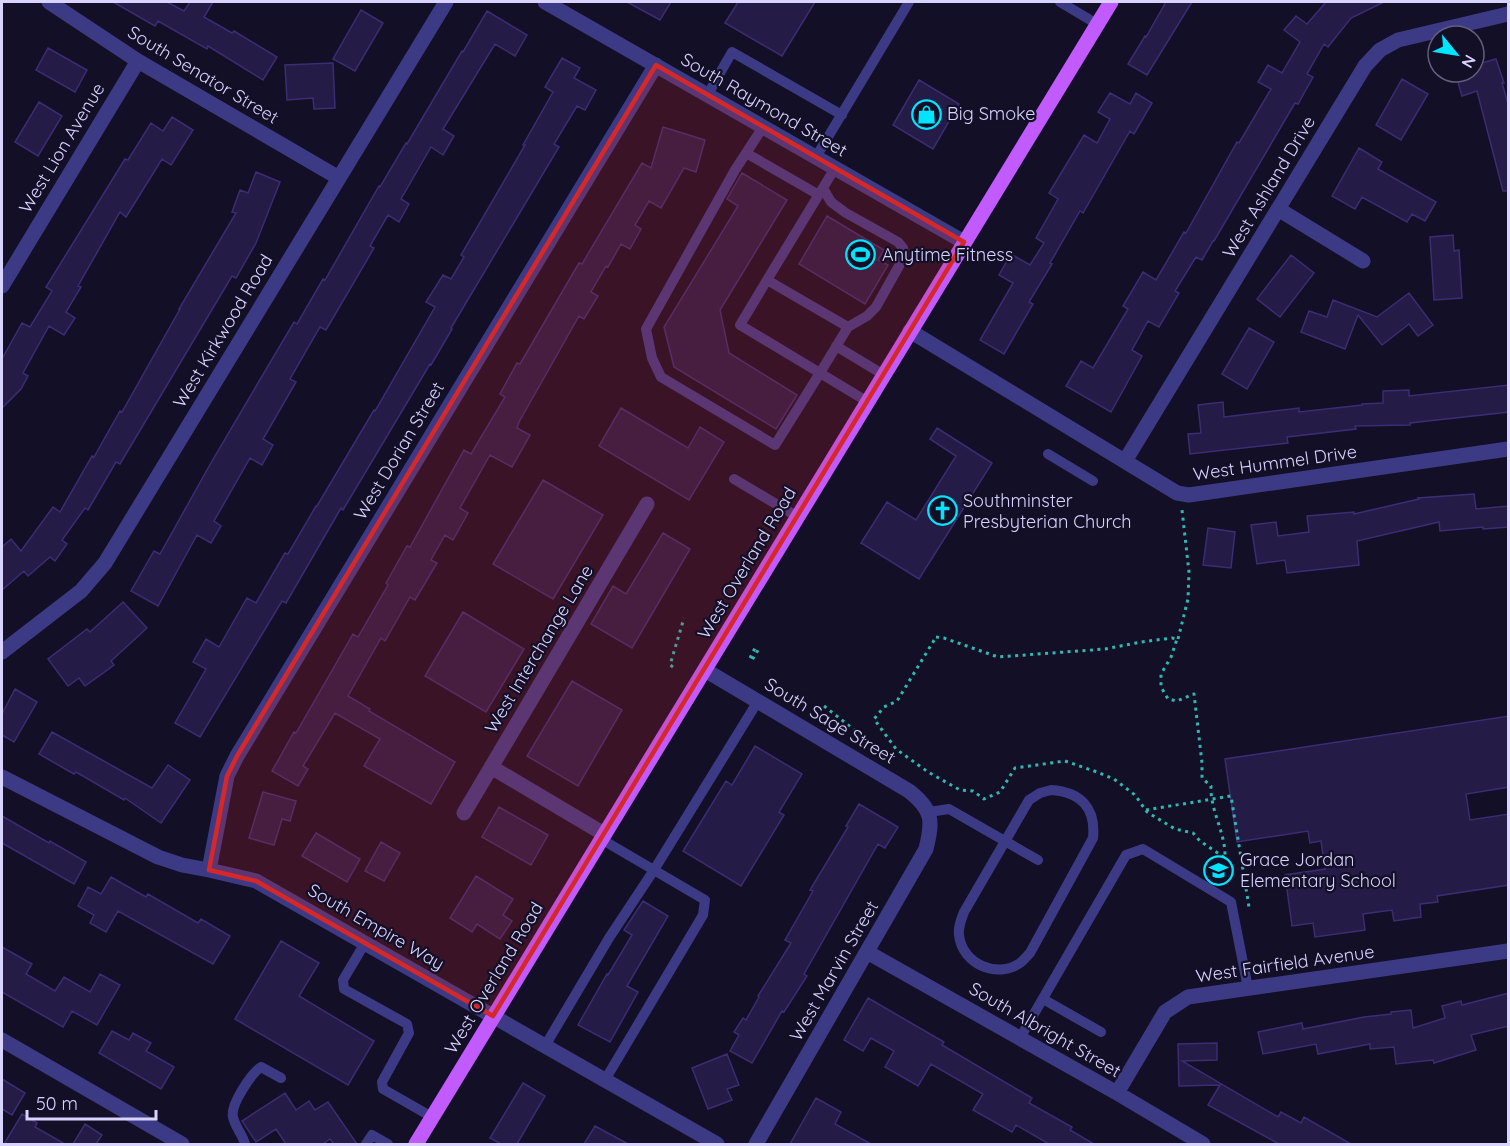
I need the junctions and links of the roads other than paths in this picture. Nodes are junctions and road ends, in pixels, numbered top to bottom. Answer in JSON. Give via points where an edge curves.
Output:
{"nodes":[{"id":1,"x":48,"y":2,"type":"edge"},
{"id":2,"x":446,"y":2,"type":"edge"},
{"id":3,"x":545,"y":2,"type":"edge"},
{"id":4,"x":909,"y":2,"type":"edge"},
{"id":5,"x":1060,"y":2,"type":"edge"},
{"id":6,"x":1111,"y":2,"type":"edge"},
{"id":7,"x":567,"y":7,"type":"edge"},
{"id":8,"x":1509,"y":14,"type":"edge"},
{"id":9,"x":1097,"y":24,"type":"junction"},
{"id":10,"x":138,"y":61,"type":"junction"},
{"id":11,"x":656,"y":65,"type":"junction"},
{"id":12,"x":708,"y":94,"type":"junction"},
{"id":13,"x":842,"y":115,"type":"junction"},
{"id":14,"x":763,"y":127,"type":"junction"},
{"id":15,"x":746,"y":153,"type":"junction"},
{"id":16,"x":816,"y":157,"type":"junction"},
{"id":17,"x":835,"y":168,"type":"junction"},
{"id":18,"x":339,"y":178,"type":"junction"},
{"id":19,"x":821,"y":191,"type":"junction"},
{"id":20,"x":1278,"y":210,"type":"junction"},
{"id":21,"x":964,"y":242,"type":"junction"},
{"id":22,"x":1363,"y":261,"type":"dead end"},
{"id":23,"x":7,"y":266,"type":"edge"},
{"id":24,"x":767,"y":280,"type":"junction"},
{"id":25,"x":2,"y":286,"type":"edge"},
{"id":26,"x":848,"y":327,"type":"junction"},
{"id":27,"x":910,"y":332,"type":"junction"},
{"id":28,"x":836,"y":346,"type":"junction"},
{"id":29,"x":820,"y":373,"type":"junction"},
{"id":30,"x":884,"y":375,"type":"junction"},
{"id":31,"x":868,"y":402,"type":"junction"},
{"id":32,"x":1509,"y":449,"type":"edge"},
{"id":33,"x":1048,"y":454,"type":"dead end"},
{"id":34,"x":1125,"y":461,"type":"junction"},
{"id":35,"x":734,"y":479,"type":"dead end"},
{"id":36,"x":1093,"y":481,"type":"dead end"},
{"id":37,"x":647,"y":504,"type":"dead end"},
{"id":38,"x":798,"y":517,"type":"junction"},
{"id":39,"x":2,"y":652,"type":"edge"},
{"id":40,"x":705,"y":670,"type":"junction"},
{"id":41,"x":758,"y":701,"type":"junction"},
{"id":42,"x":491,"y":767,"type":"junction"},
{"id":43,"x":2,"y":777,"type":"edge"},
{"id":44,"x":929,"y":812,"type":"junction"},
{"id":45,"x":464,"y":813,"type":"dead end"},
{"id":46,"x":603,"y":836,"type":"junction"},
{"id":47,"x":1005,"y":841,"type":"junction"},
{"id":48,"x":1038,"y":860,"type":"dead end"},
{"id":49,"x":209,"y":870,"type":"junction"},
{"id":50,"x":654,"y":870,"type":"junction"},
{"id":51,"x":365,"y":943,"type":"junction"},
{"id":52,"x":1509,"y":951,"type":"edge"},
{"id":53,"x":867,"y":952,"type":"junction"},
{"id":54,"x":1248,"y":988,"type":"junction"},
{"id":55,"x":1043,"y":999,"type":"junction"},
{"id":56,"x":493,"y":1016,"type":"junction"},
{"id":57,"x":1101,"y":1032,"type":"dead end"},
{"id":58,"x":1020,"y":1038,"type":"junction"},
{"id":59,"x":2,"y":1040,"type":"edge"},
{"id":60,"x":545,"y":1046,"type":"junction"},
{"id":61,"x":281,"y":1078,"type":"dead end"},
{"id":62,"x":605,"y":1080,"type":"junction"},
{"id":63,"x":1117,"y":1093,"type":"junction"},
{"id":64,"x":432,"y":1117,"type":"junction"},
{"id":65,"x":182,"y":1144,"type":"edge"},
{"id":66,"x":245,"y":1144,"type":"edge"},
{"id":67,"x":366,"y":1144,"type":"edge"},
{"id":68,"x":388,"y":1144,"type":"edge"},
{"id":69,"x":416,"y":1144,"type":"edge"},
{"id":70,"x":717,"y":1144,"type":"edge"},
{"id":71,"x":756,"y":1144,"type":"edge"},
{"id":72,"x":1203,"y":1144,"type":"edge"}],
"edges":[{"from":1,"to":10,"type":"street","name":"South Senator Street"},
{"from":2,"to":18,"type":"street","name":"West Kirkwood Road"},
{"from":3,"to":7,"type":"street","name":"South Raymond Street"},
{"from":4,"to":13,"type":"lane"},
{"from":5,"to":9,"type":"lane"},
{"from":6,"to":9,"type":"main road","name":"West Overland Road"},
{"from":7,"to":11,"type":"street","name":"South Raymond Street"},
{"from":8,"to":20,"type":"street","name":"West Ashland Drive","via":[[1398,40],[1380,50],[1365,66]]},
{"from":9,"to":21,"type":"main road","name":"West Overland Road"},
{"from":10,"to":18,"type":"street","name":"South Senator Street"},
{"from":10,"to":23,"type":"street","name":"West Lion Avenue"},
{"from":11,"to":12,"type":"street","name":"South Raymond Street"},
{"from":11,"to":49,"type":"street","name":"West Dorian Street","via":[[237,756],[227,776]]},
{"from":12,"to":13,"type":"lane","via":[[732,52]]},
{"from":12,"to":14,"type":"street","name":"South Raymond Street"},
{"from":13,"to":16,"type":"lane"},
{"from":14,"to":15,"type":"lane"},
{"from":14,"to":16,"type":"street","name":"South Raymond Street"},
{"from":15,"to":19,"type":"lane"},
{"from":15,"to":29,"type":"lane","via":[[646,329],[652,358],[661,377],[775,445]]},
{"from":16,"to":17,"type":"street","name":"South Raymond Street"},
{"from":17,"to":19,"type":"lane"},
{"from":17,"to":21,"type":"street","name":"South Raymond Street"},
{"from":18,"to":39,"type":"street","name":"West Kirkwood Road","via":[[105,563],[81,591]]},
{"from":19,"to":24,"type":"lane"},
{"from":19,"to":26,"type":"lane","via":[[846,213],[903,248],[904,257],[876,307]]},
{"from":20,"to":22,"type":"street"},
{"from":20,"to":34,"type":"street","name":"West Ashland Drive"},
{"from":21,"to":27,"type":"main road","name":"West Overland Road"},
{"from":23,"to":25,"type":"street","name":"West Lion Avenue"},
{"from":24,"to":26,"type":"lane"},
{"from":24,"to":29,"type":"lane","via":[[740,325]]},
{"from":26,"to":28,"type":"lane"},
{"from":27,"to":30,"type":"main road","name":"West Overland Road"},
{"from":27,"to":34,"type":"street","name":"West Hummel Drive"},
{"from":28,"to":29,"type":"lane"},
{"from":28,"to":30,"type":"lane"},
{"from":29,"to":31,"type":"lane"},
{"from":30,"to":31,"type":"main road","name":"West Overland Road"},
{"from":31,"to":38,"type":"main road","name":"West Overland Road"},
{"from":32,"to":34,"type":"street","name":"West Hummel Drive","via":[[1189,495],[1177,493]]},
{"from":33,"to":36,"type":"lane"},
{"from":35,"to":38,"type":"lane"},
{"from":37,"to":42,"type":"street","name":"West Interchange Lane"},
{"from":38,"to":40,"type":"main road","name":"West Overland Road"},
{"from":40,"to":41,"type":"street","name":"South Sage Street"},
{"from":40,"to":46,"type":"main road","name":"West Overland Road"},
{"from":41,"to":44,"type":"street","name":"South Sage Street","via":[[909,790]]},
{"from":41,"to":50,"type":"lane"},
{"from":42,"to":45,"type":"street","name":"West Interchange Lane"},
{"from":42,"to":46,"type":"street"},
{"from":43,"to":49,"type":"street","name":"South Empire Way","via":[[158,857]]},
{"from":44,"to":47,"type":"lane","via":[[949,809]]},
{"from":44,"to":53,"type":"street","name":"West Marvin Street","via":[[931,829],[926,849]]},
{"from":46,"to":50,"type":"lane"},
{"from":46,"to":56,"type":"main road","name":"West Overland Road"},
{"from":47,"to":47,"type":"lane","via":[[964,912],[959,936],[971,960],[996,970],[1021,962],[1030,952],[1093,838],[1094,826],[1085,803],[1064,791],[1052,790],[1029,800]]},
{"from":47,"to":48,"type":"lane"},
{"from":49,"to":51,"type":"street","name":"South Empire Way","via":[[256,881]]},
{"from":50,"to":60,"type":"lane"},
{"from":50,"to":62,"type":"lane","via":[[705,900],[703,915]]},
{"from":51,"to":56,"type":"street","name":"South Empire Way"},
{"from":51,"to":64,"type":"lane","via":[[343,980],[344,989],[407,1024],[410,1033],[382,1082],[383,1089]]},
{"from":52,"to":54,"type":"street","name":"West Fairfield Avenue"},
{"from":53,"to":58,"type":"street","name":"South Albright Street"},
{"from":53,"to":71,"type":"street","name":"West Marvin Street"},
{"from":54,"to":55,"type":"lane","via":[[1231,902],[1143,849],[1126,855]]},
{"from":54,"to":63,"type":"street","name":"West Fairfield Avenue","via":[[1188,997],[1165,1012]]},
{"from":55,"to":57,"type":"lane"},
{"from":55,"to":58,"type":"lane"},
{"from":56,"to":60,"type":"street","name":"South Empire Way"},
{"from":56,"to":64,"type":"main road","name":"West Overland Road"},
{"from":58,"to":63,"type":"street","name":"South Albright Street"},
{"from":59,"to":65,"type":"street"},
{"from":60,"to":62,"type":"street","name":"South Empire Way"},
{"from":61,"to":66,"type":"lane","via":[[261,1067],[254,1071],[234,1104],[233,1116]]},
{"from":62,"to":70,"type":"street","name":"South Empire Way"},
{"from":63,"to":72,"type":"street","name":"South Albright Street"},
{"from":64,"to":69,"type":"main road","name":"West Overland Road"},
{"from":67,"to":68,"type":"lane","via":[[372,1135]]}]}
